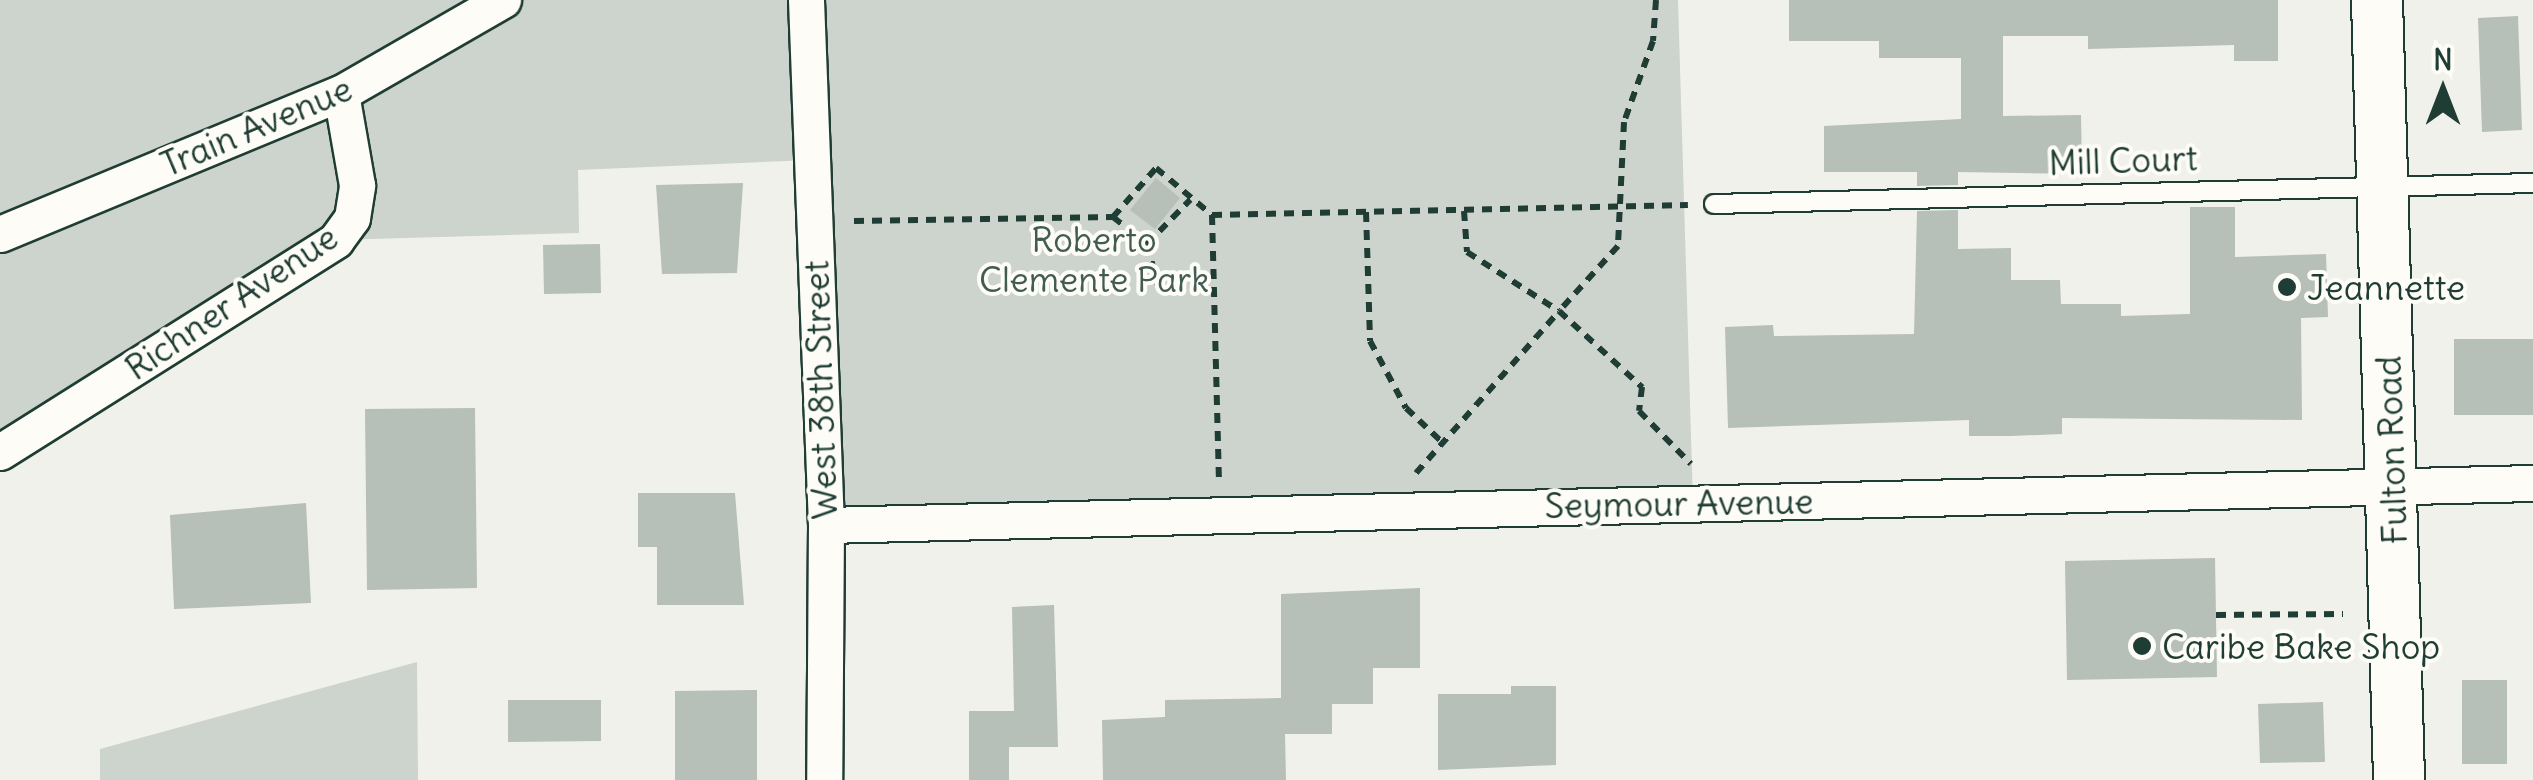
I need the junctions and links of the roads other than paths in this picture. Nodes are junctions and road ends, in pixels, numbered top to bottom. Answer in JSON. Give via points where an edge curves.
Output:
{"nodes":[{"id":1,"x":503,"y":0,"type":"edge"},
{"id":2,"x":806,"y":0,"type":"edge"},
{"id":3,"x":2377,"y":0,"type":"edge"},
{"id":4,"x":340,"y":92,"type":"junction"},
{"id":5,"x":2533,"y":183,"type":"edge"},
{"id":6,"x":2381,"y":185,"type":"junction"},
{"id":7,"x":1714,"y":204,"type":"road end"},
{"id":8,"x":0,"y":234,"type":"edge"},
{"id":9,"x":0,"y":452,"type":"edge"},
{"id":10,"x":2533,"y":483,"type":"edge"},
{"id":11,"x":2394,"y":485,"type":"junction"},
{"id":12,"x":826,"y":525,"type":"junction"},
{"id":13,"x":824,"y":780,"type":"edge"},
{"id":14,"x":2399,"y":780,"type":"edge"}],
"edges":[{"from":1,"to":4,"type":"street","name":"Train Avenue"},
{"from":2,"to":12,"type":"street","name":"West 38th Street"},
{"from":3,"to":6,"type":"main road","name":"Fulton Road"},
{"from":4,"to":8,"type":"street","name":"Train Avenue"},
{"from":4,"to":9,"type":"street","name":"Richner Avenue","via":[[357,186],[352,218],[336,240]]},
{"from":5,"to":6,"type":"lane","name":"Mill Court"},
{"from":6,"to":7,"type":"lane","name":"Mill Court"},
{"from":6,"to":11,"type":"main road","name":"Fulton Road"},
{"from":10,"to":11,"type":"street","name":"Seymour Avenue"},
{"from":11,"to":12,"type":"street","name":"Seymour Avenue"},
{"from":11,"to":14,"type":"main road","name":"Fulton Road"},
{"from":12,"to":13,"type":"street","name":"West 38th Street"}]}
